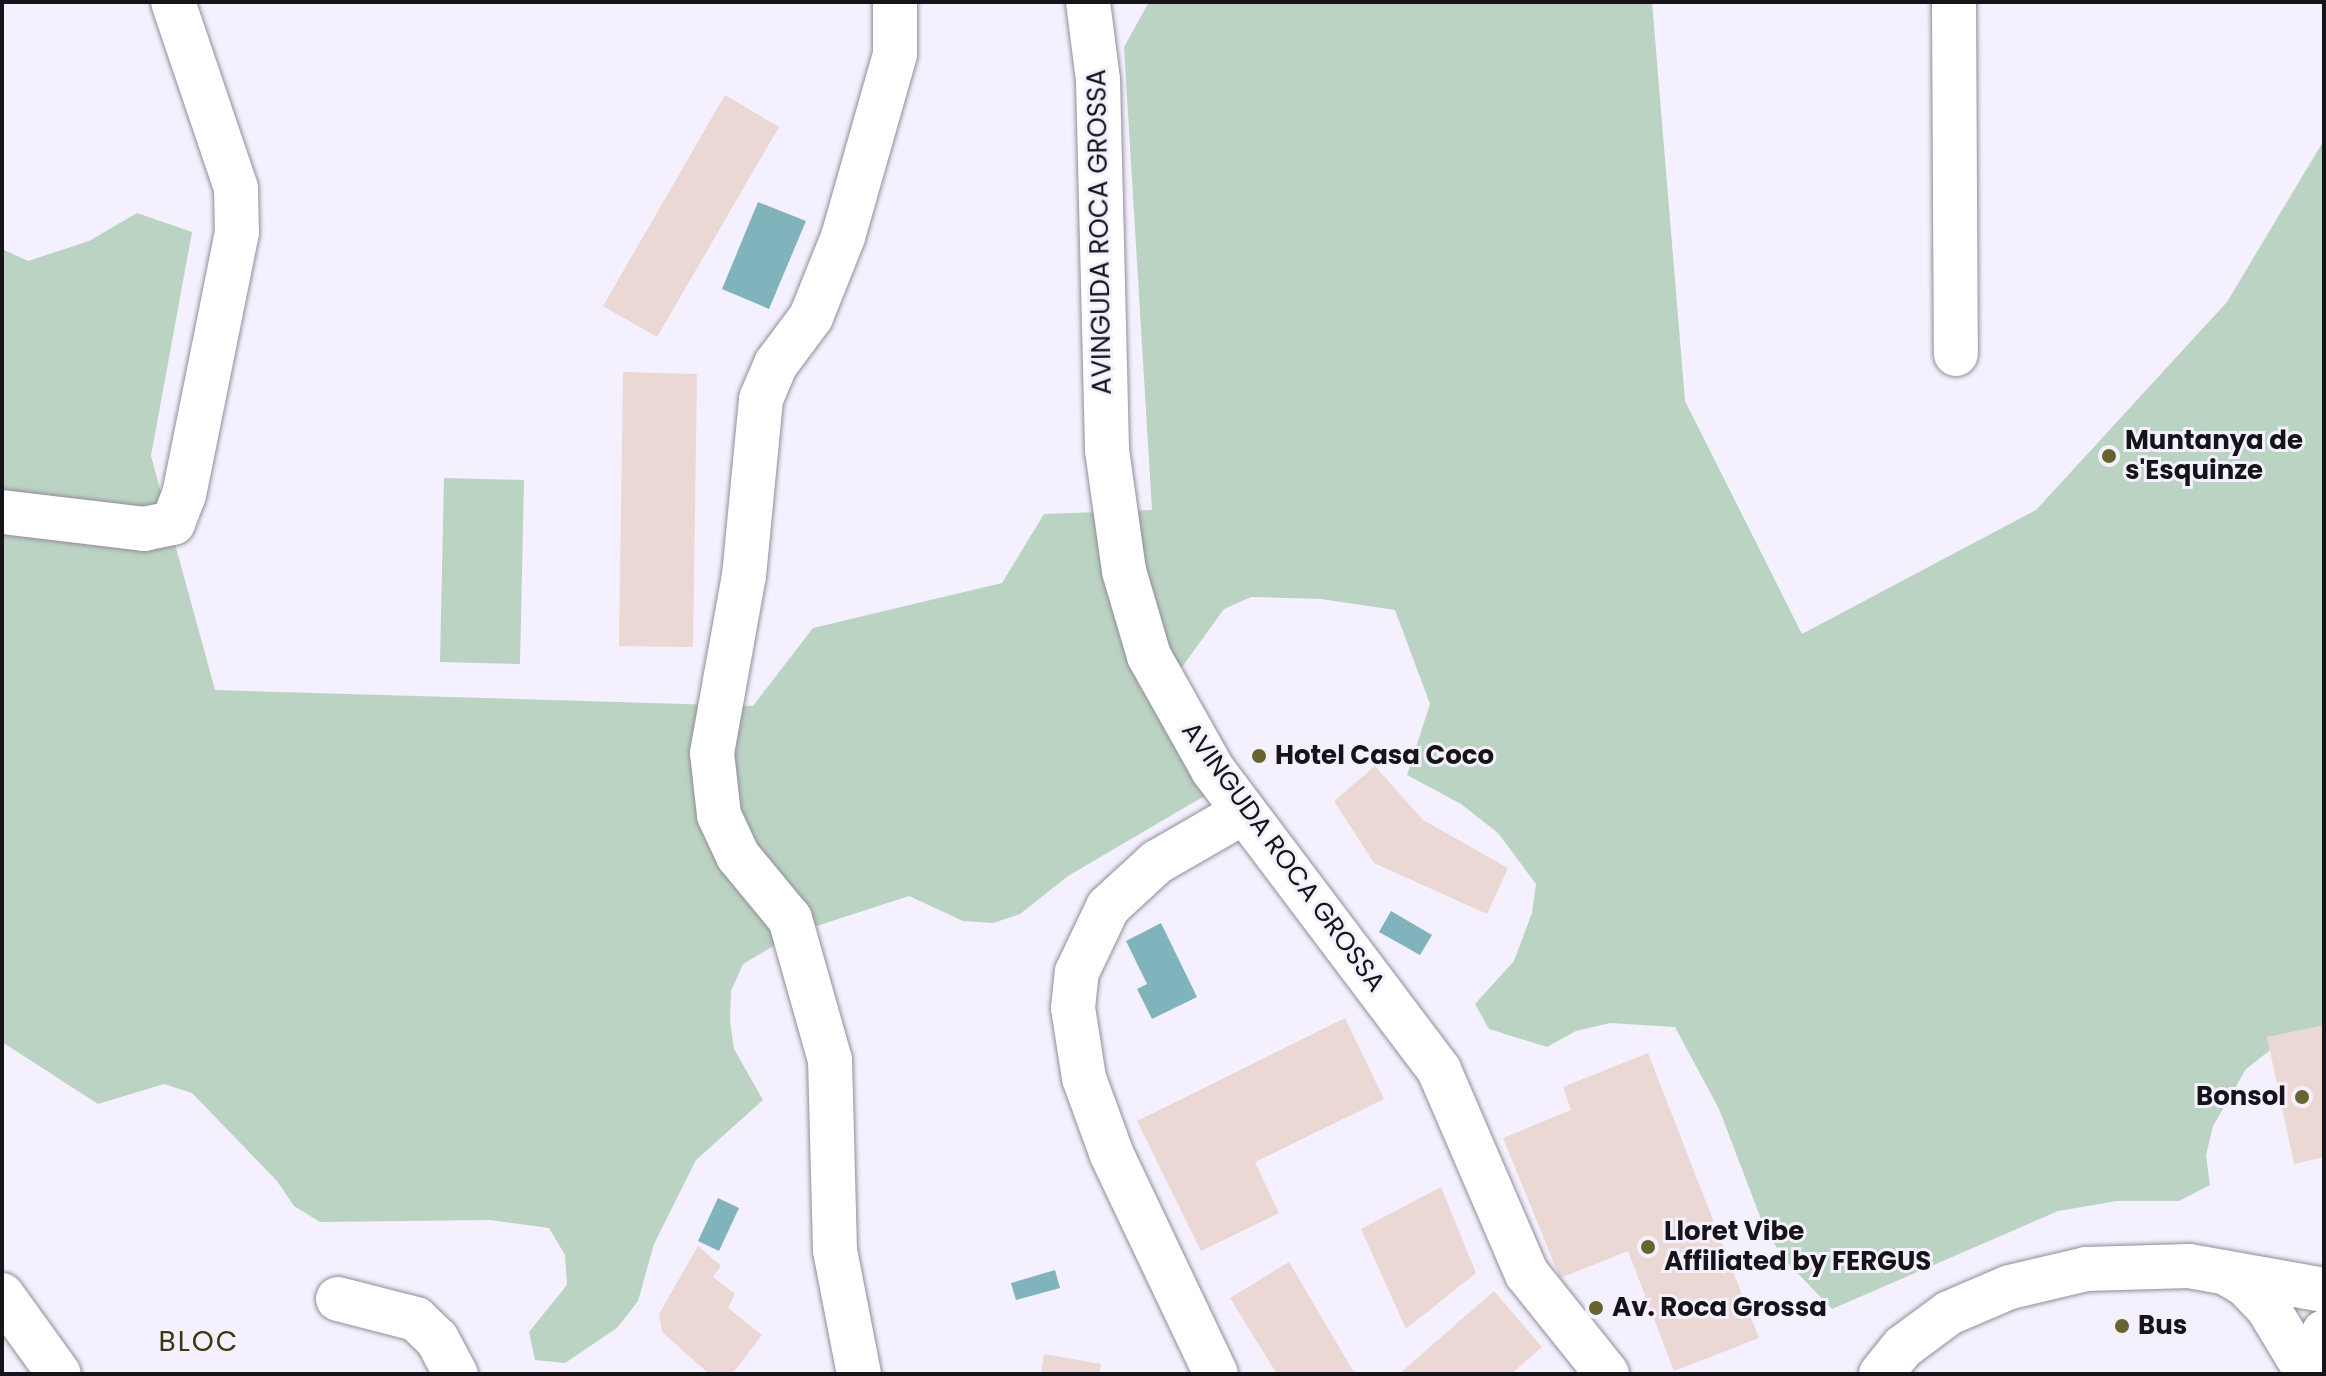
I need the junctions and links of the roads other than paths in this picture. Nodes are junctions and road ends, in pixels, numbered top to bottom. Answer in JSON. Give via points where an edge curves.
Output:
{"nodes":[{"id":1,"x":173,"y":2,"type":"edge"},
{"id":2,"x":895,"y":2,"type":"edge"},
{"id":3,"x":1088,"y":2,"type":"edge"},
{"id":4,"x":1954,"y":2,"type":"edge"},
{"id":5,"x":1956,"y":354,"type":"dead end"},
{"id":6,"x":2,"y":512,"type":"edge"},
{"id":7,"x":1244,"y":812,"type":"junction"},
{"id":8,"x":2218,"y":1269,"type":"junction"},
{"id":9,"x":2324,"y":1290,"type":"edge"},
{"id":10,"x":2,"y":1295,"type":"edge"},
{"id":11,"x":338,"y":1299,"type":"dead end"},
{"id":12,"x":2311,"y":1358,"type":"edge"},
{"id":13,"x":59,"y":1374,"type":"edge"},
{"id":14,"x":456,"y":1374,"type":"edge"},
{"id":15,"x":859,"y":1374,"type":"edge"},
{"id":16,"x":1216,"y":1374,"type":"edge"},
{"id":17,"x":1607,"y":1374,"type":"edge"},
{"id":18,"x":1881,"y":1374,"type":"edge"}],
"edges":[{"from":1,"to":6,"type":"street","via":[[236,188],[237,233],[184,495],[173,523],[144,529]]},
{"from":2,"to":15,"type":"street","via":[[895,54],[843,237],[811,317],[776,364],[761,399],[744,576],[712,753],[719,815],[738,856],[790,919],[830,1060],[835,1250]]},
{"from":3,"to":7,"type":"street","name":"AVINGUDA ROCA GROSSA","via":[[1098,80],[1104,412],[1118,540],[1137,622],[1166,694]]},
{"from":4,"to":5,"type":"street"},
{"from":7,"to":16,"type":"street","via":[[1157,862],[1108,907],[1077,972],[1073,1008],[1084,1078],[1108,1142]]},
{"from":7,"to":17,"type":"street","name":"AVINGUDA ROCA GROSSA","via":[[1432,1058],[1456,1100],[1527,1274]]},
{"from":8,"to":9,"type":"street"},
{"from":8,"to":12,"type":"street","via":[[2245,1284]]},
{"from":8,"to":18,"type":"street","via":[[2119,1265],[2010,1287],[1949,1313],[1903,1347]]},
{"from":10,"to":13,"type":"street"},
{"from":11,"to":14,"type":"street","via":[[416,1319],[437,1339]]}]}
